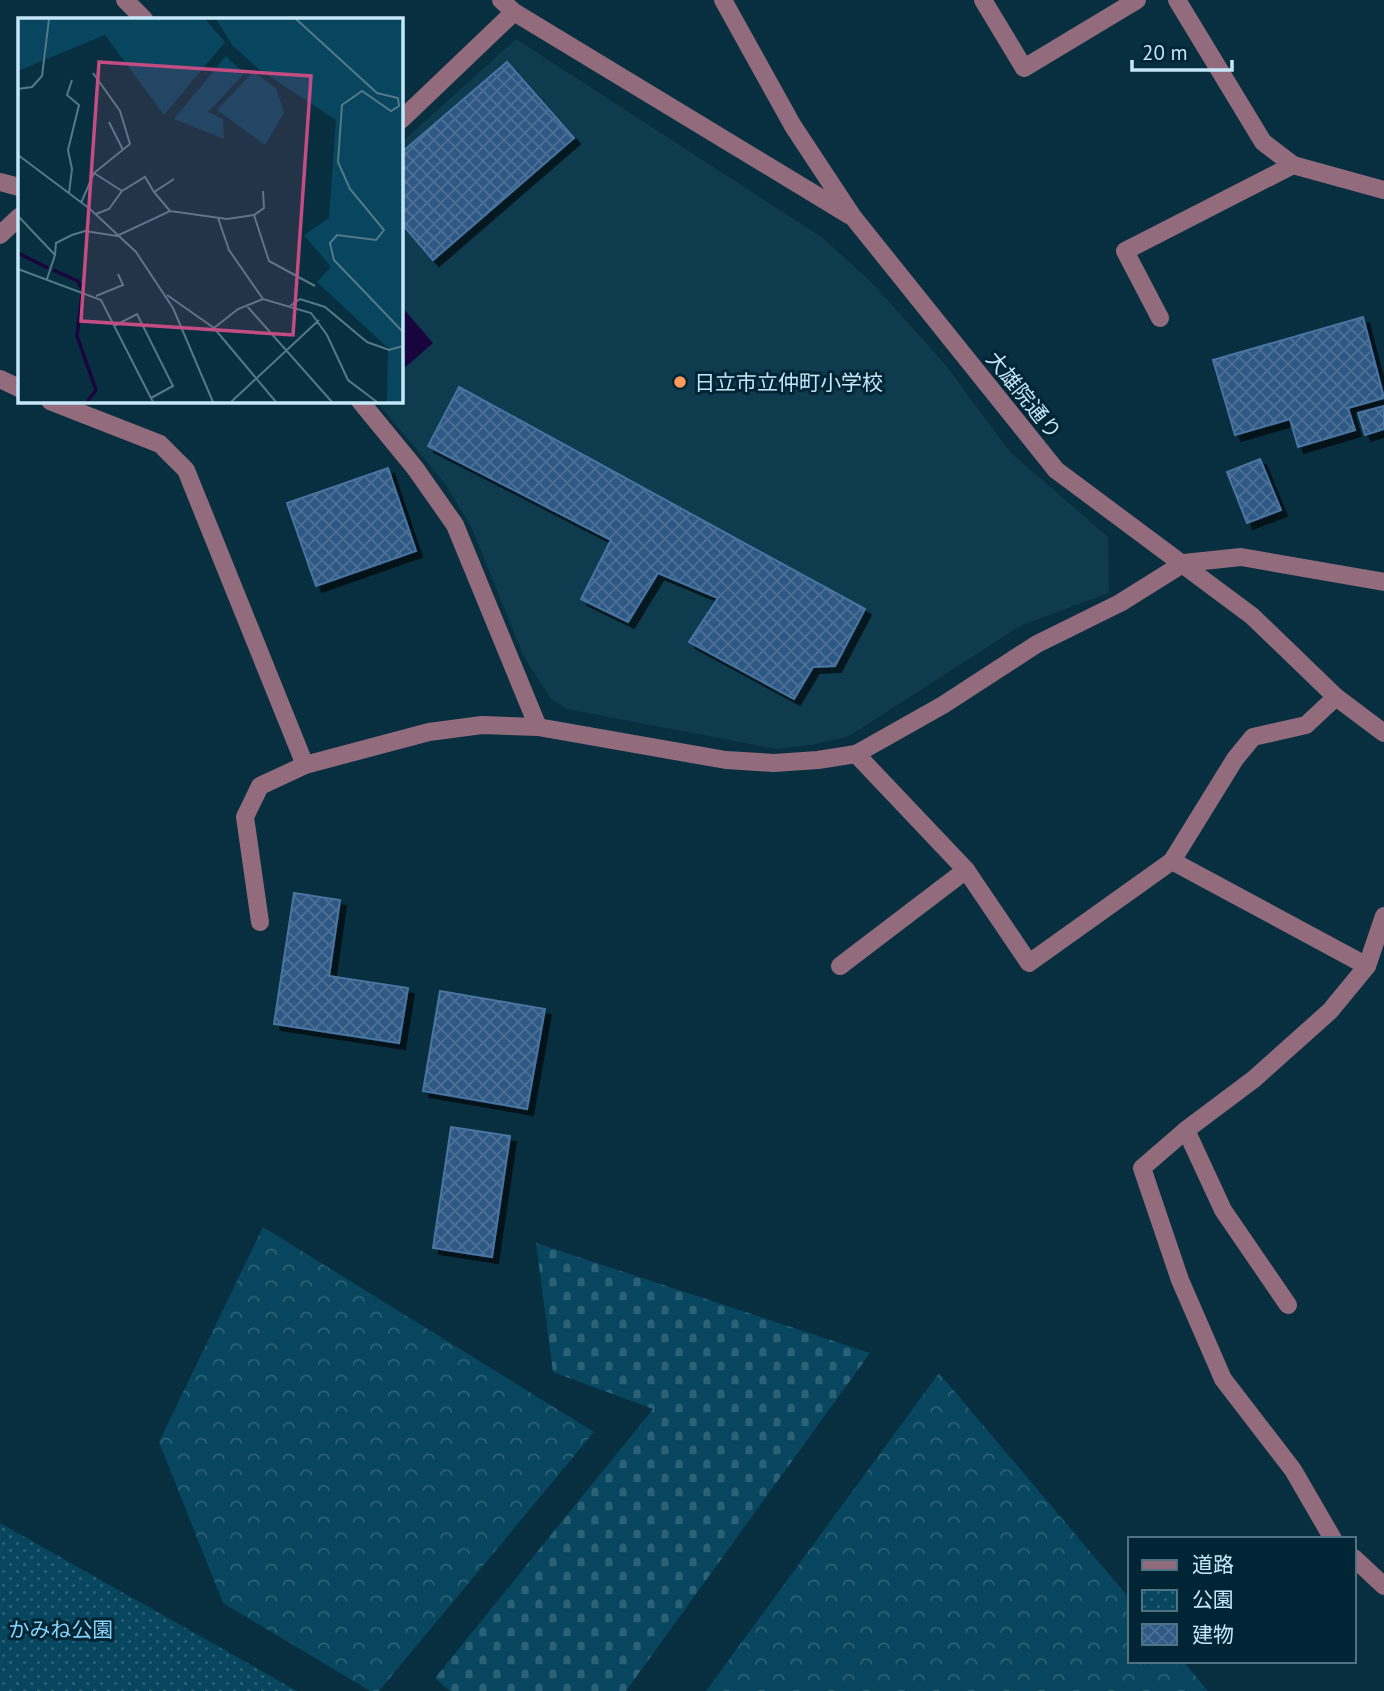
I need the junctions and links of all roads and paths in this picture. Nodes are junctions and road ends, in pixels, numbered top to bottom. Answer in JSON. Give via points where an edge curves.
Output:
{"nodes":[{"id":1,"x":125,"y":0,"type":"edge"},
{"id":2,"x":723,"y":0,"type":"edge"},
{"id":3,"x":983,"y":0,"type":"edge"},
{"id":4,"x":1137,"y":0,"type":"edge"},
{"id":5,"x":1177,"y":0,"type":"edge"},
{"id":6,"x":507,"y":6,"type":"edge"},
{"id":7,"x":143,"y":18,"type":"edge"},
{"id":8,"x":402,"y":119,"type":"edge"},
{"id":9,"x":1293,"y":165,"type":"junction"},
{"id":10,"x":0,"y":181,"type":"edge"},
{"id":11,"x":18,"y":187,"type":"edge"},
{"id":12,"x":1384,"y":190,"type":"edge"},
{"id":13,"x":853,"y":217,"type":"junction"},
{"id":14,"x":18,"y":218,"type":"edge"},
{"id":15,"x":0,"y":235,"type":"edge"},
{"id":16,"x":1160,"y":318,"type":"dead end"},
{"id":17,"x":0,"y":379,"type":"edge"},
{"id":18,"x":18,"y":388,"type":"edge"},
{"id":19,"x":53,"y":402,"type":"edge"},
{"id":20,"x":361,"y":402,"type":"edge"},
{"id":21,"x":1184,"y":563,"type":"junction"},
{"id":22,"x":1384,"y":582,"type":"edge"},
{"id":23,"x":1336,"y":697,"type":"junction"},
{"id":24,"x":538,"y":727,"type":"junction"},
{"id":25,"x":1384,"y":733,"type":"edge"},
{"id":26,"x":856,"y":754,"type":"junction"},
{"id":27,"x":305,"y":765,"type":"junction"},
{"id":28,"x":1172,"y":861,"type":"junction"},
{"id":29,"x":966,"y":870,"type":"junction"},
{"id":30,"x":1384,"y":916,"type":"edge"},
{"id":31,"x":260,"y":922,"type":"dead end"},
{"id":32,"x":840,"y":966,"type":"dead end"},
{"id":33,"x":1367,"y":966,"type":"junction"},
{"id":34,"x":1186,"y":1130,"type":"junction"},
{"id":35,"x":1288,"y":1306,"type":"dead end"},
{"id":36,"x":1332,"y":1537,"type":"edge"},
{"id":37,"x":1356,"y":1560,"type":"edge"},
{"id":38,"x":1384,"y":1586,"type":"edge"}],
"edges":[{"from":1,"to":7,"type":"street"},
{"from":2,"to":13,"type":"street","name":"大雄院通り","via":[[793,127]]},
{"from":3,"to":4,"type":"street","via":[[1024,68]]},
{"from":5,"to":9,"type":"street","via":[[1244,116],[1263,142]]},
{"from":6,"to":8,"type":"street"},
{"from":6,"to":13,"type":"street"},
{"from":9,"to":12,"type":"street"},
{"from":9,"to":16,"type":"street","via":[[1125,251]]},
{"from":10,"to":11,"type":"street"},
{"from":13,"to":21,"type":"street","name":"大雄院通り","via":[[1056,470]]},
{"from":14,"to":15,"type":"street"},
{"from":17,"to":18,"type":"street"},
{"from":19,"to":27,"type":"street","via":[[160,444],[186,470]]},
{"from":20,"to":24,"type":"street","via":[[455,525]]},
{"from":21,"to":22,"type":"street","via":[[1241,557]]},
{"from":21,"to":23,"type":"street","name":"大雄院通り","via":[[1252,615]]},
{"from":21,"to":26,"type":"street","via":[[1120,603],[1037,644]]},
{"from":23,"to":25,"type":"street","name":"大雄院通り"},
{"from":23,"to":28,"type":"street","via":[[1306,725],[1253,737]]},
{"from":24,"to":26,"type":"street","via":[[726,760],[774,763]]},
{"from":24,"to":27,"type":"street","via":[[482,725],[429,732]]},
{"from":26,"to":29,"type":"street"},
{"from":27,"to":31,"type":"street","via":[[260,786],[245,817]]},
{"from":28,"to":29,"type":"street","via":[[1029,963]]},
{"from":28,"to":33,"type":"street"},
{"from":29,"to":32,"type":"street"},
{"from":30,"to":33,"type":"street"},
{"from":33,"to":34,"type":"street","via":[[1320,1020],[1254,1079]]},
{"from":34,"to":35,"type":"street","via":[[1223,1210]]},
{"from":34,"to":36,"type":"street","via":[[1142,1168],[1180,1280],[1223,1379],[1293,1470]]},
{"from":37,"to":38,"type":"street"}]}
